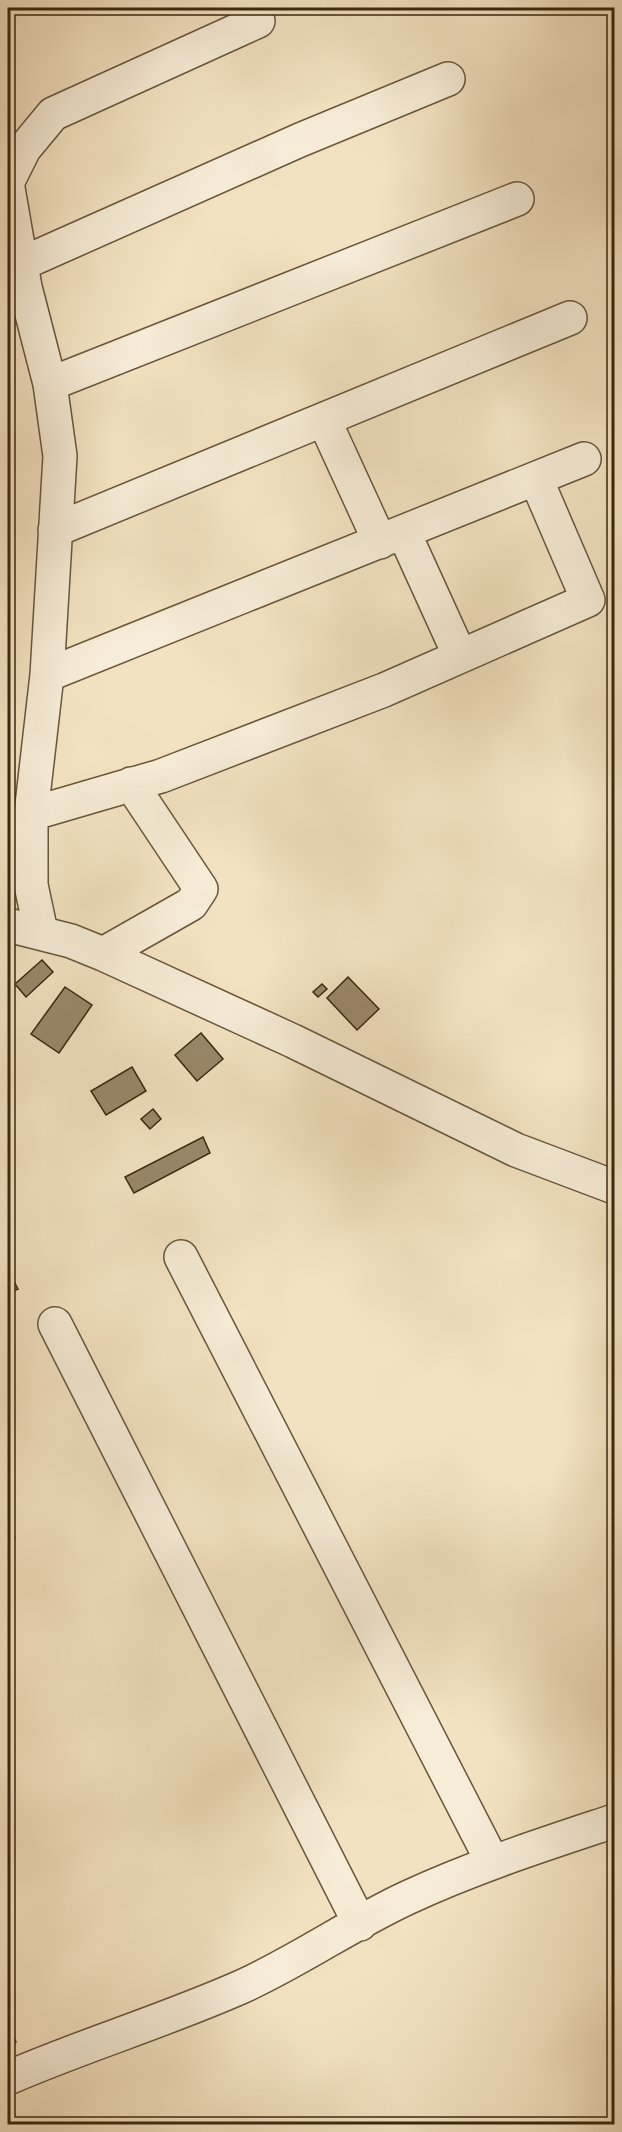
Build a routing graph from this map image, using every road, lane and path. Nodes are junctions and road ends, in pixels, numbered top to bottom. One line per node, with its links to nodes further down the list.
1 (258, 21): 3 (street)
2 (448, 79): 6 (street)
3 (8, 181)
4 (8, 188): 6 (street)
5 (517, 199): 8 (street)
6 (21, 264): 8 (street)
7 (570, 318): 9 (street)
8 (50, 384): 12 (street)
9 (324, 420): 12 (street); 13 (street)
10 (584, 459): 11 (street)
11 (536, 479): 13 (street); 14 (street)
12 (55, 530): 15 (street)
13 (392, 538): 14 (street); 15 (street)
14 (460, 657): 16 (street)
15 (47, 675): 17 (street)
16 (131, 784): 17 (street); 20 (street)
17 (31, 814): 19 (street)
18 (8, 925): 19 (street)
19 (41, 932): 20 (street)
20 (103, 954): 21 (street)
21 (615, 1187)
22 (181, 1257): 25 (street)
23 (55, 1324): 26 (street)
24 (615, 1821): 25 (street)
25 (492, 1861): 26 (street)
26 (360, 1924): 27 (street)
27 (8, 2078)

